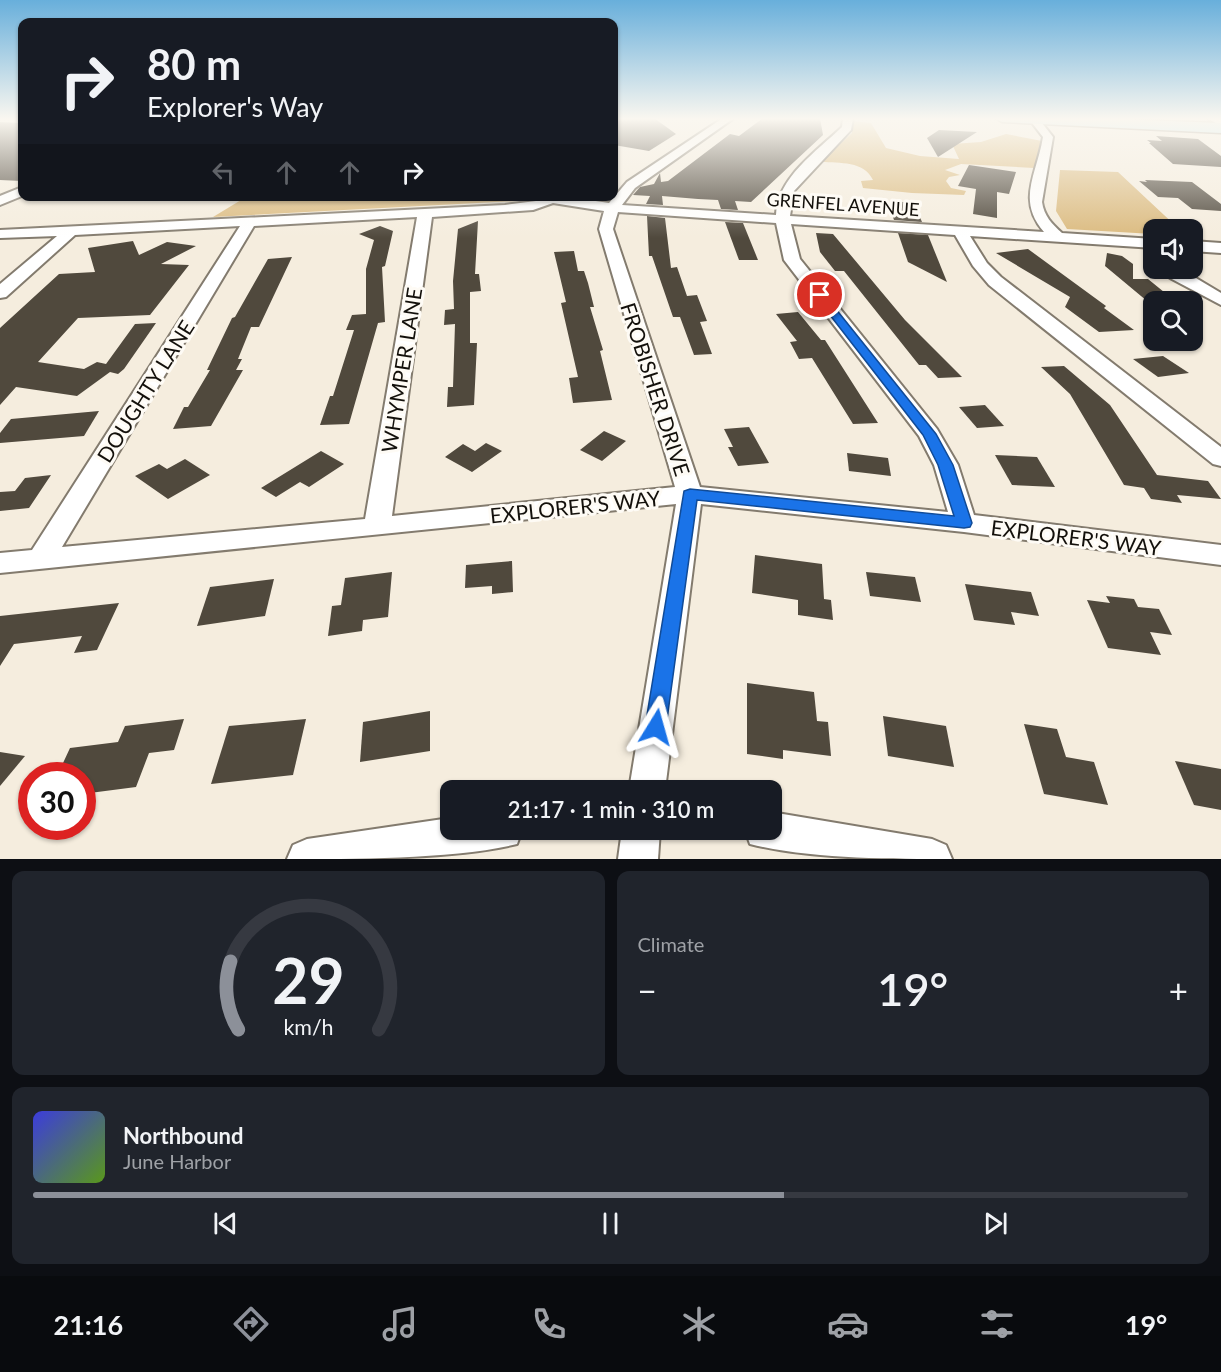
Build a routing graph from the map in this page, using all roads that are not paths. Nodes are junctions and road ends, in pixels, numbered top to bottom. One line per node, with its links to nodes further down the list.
1 (670, 158): 9 (street)
2 (818, 158): 12 (street)
3 (1045, 158): 17 (street)
4 (18, 193): 5 (street)
5 (0, 201)
6 (546, 201): 11 (street)
7 (557, 201): 10 (street, GRENFEL AVENUE)
8 (618, 201): 10 (street)
9 (618, 201)
10 (612, 208): 12 (street, GRENFEL AVENUE); 25 (street, FROBISHER DRIVE)
11 (425, 214): 13 (street); 27 (street, WHYMPER LANE)
12 (783, 220): 15 (street, GRENFEL AVENUE); 26 (street)
13 (245, 222): 14 (street); 29 (street, DOUGHTY LANE)
14 (72, 230): 16 (street); 22 (street)
15 (960, 231): 17 (street, GRENFEL AVENUE); 24 (street)
16 (0, 234)
17 (1058, 238): 18 (street, GRENFEL AVENUE)
18 (1143, 246)
19 (1203, 247): 20 (street)
20 (1221, 248)
21 (1183, 279): 23 (street)
22 (0, 293)
23 (1221, 300)
24 (1221, 459)
25 (690, 494): 26 (street, EXPLORER'S WAY); 27 (street, EXPLORER'S WAY); 31 (street, FROBISHER DRIVE)
26 (964, 523): 28 (street, EXPLORER'S WAY)
27 (377, 527): 29 (street, EXPLORER'S WAY)
28 (1221, 555)
29 (40, 560): 30 (street, EXPLORER'S WAY)
30 (0, 563)
31 (647, 780)
32 (782, 833): 37 (street)
33 (440, 839): 35 (street)
34 (640, 840): 36 (street)
35 (307, 859)
36 (638, 859)
37 (932, 859)

